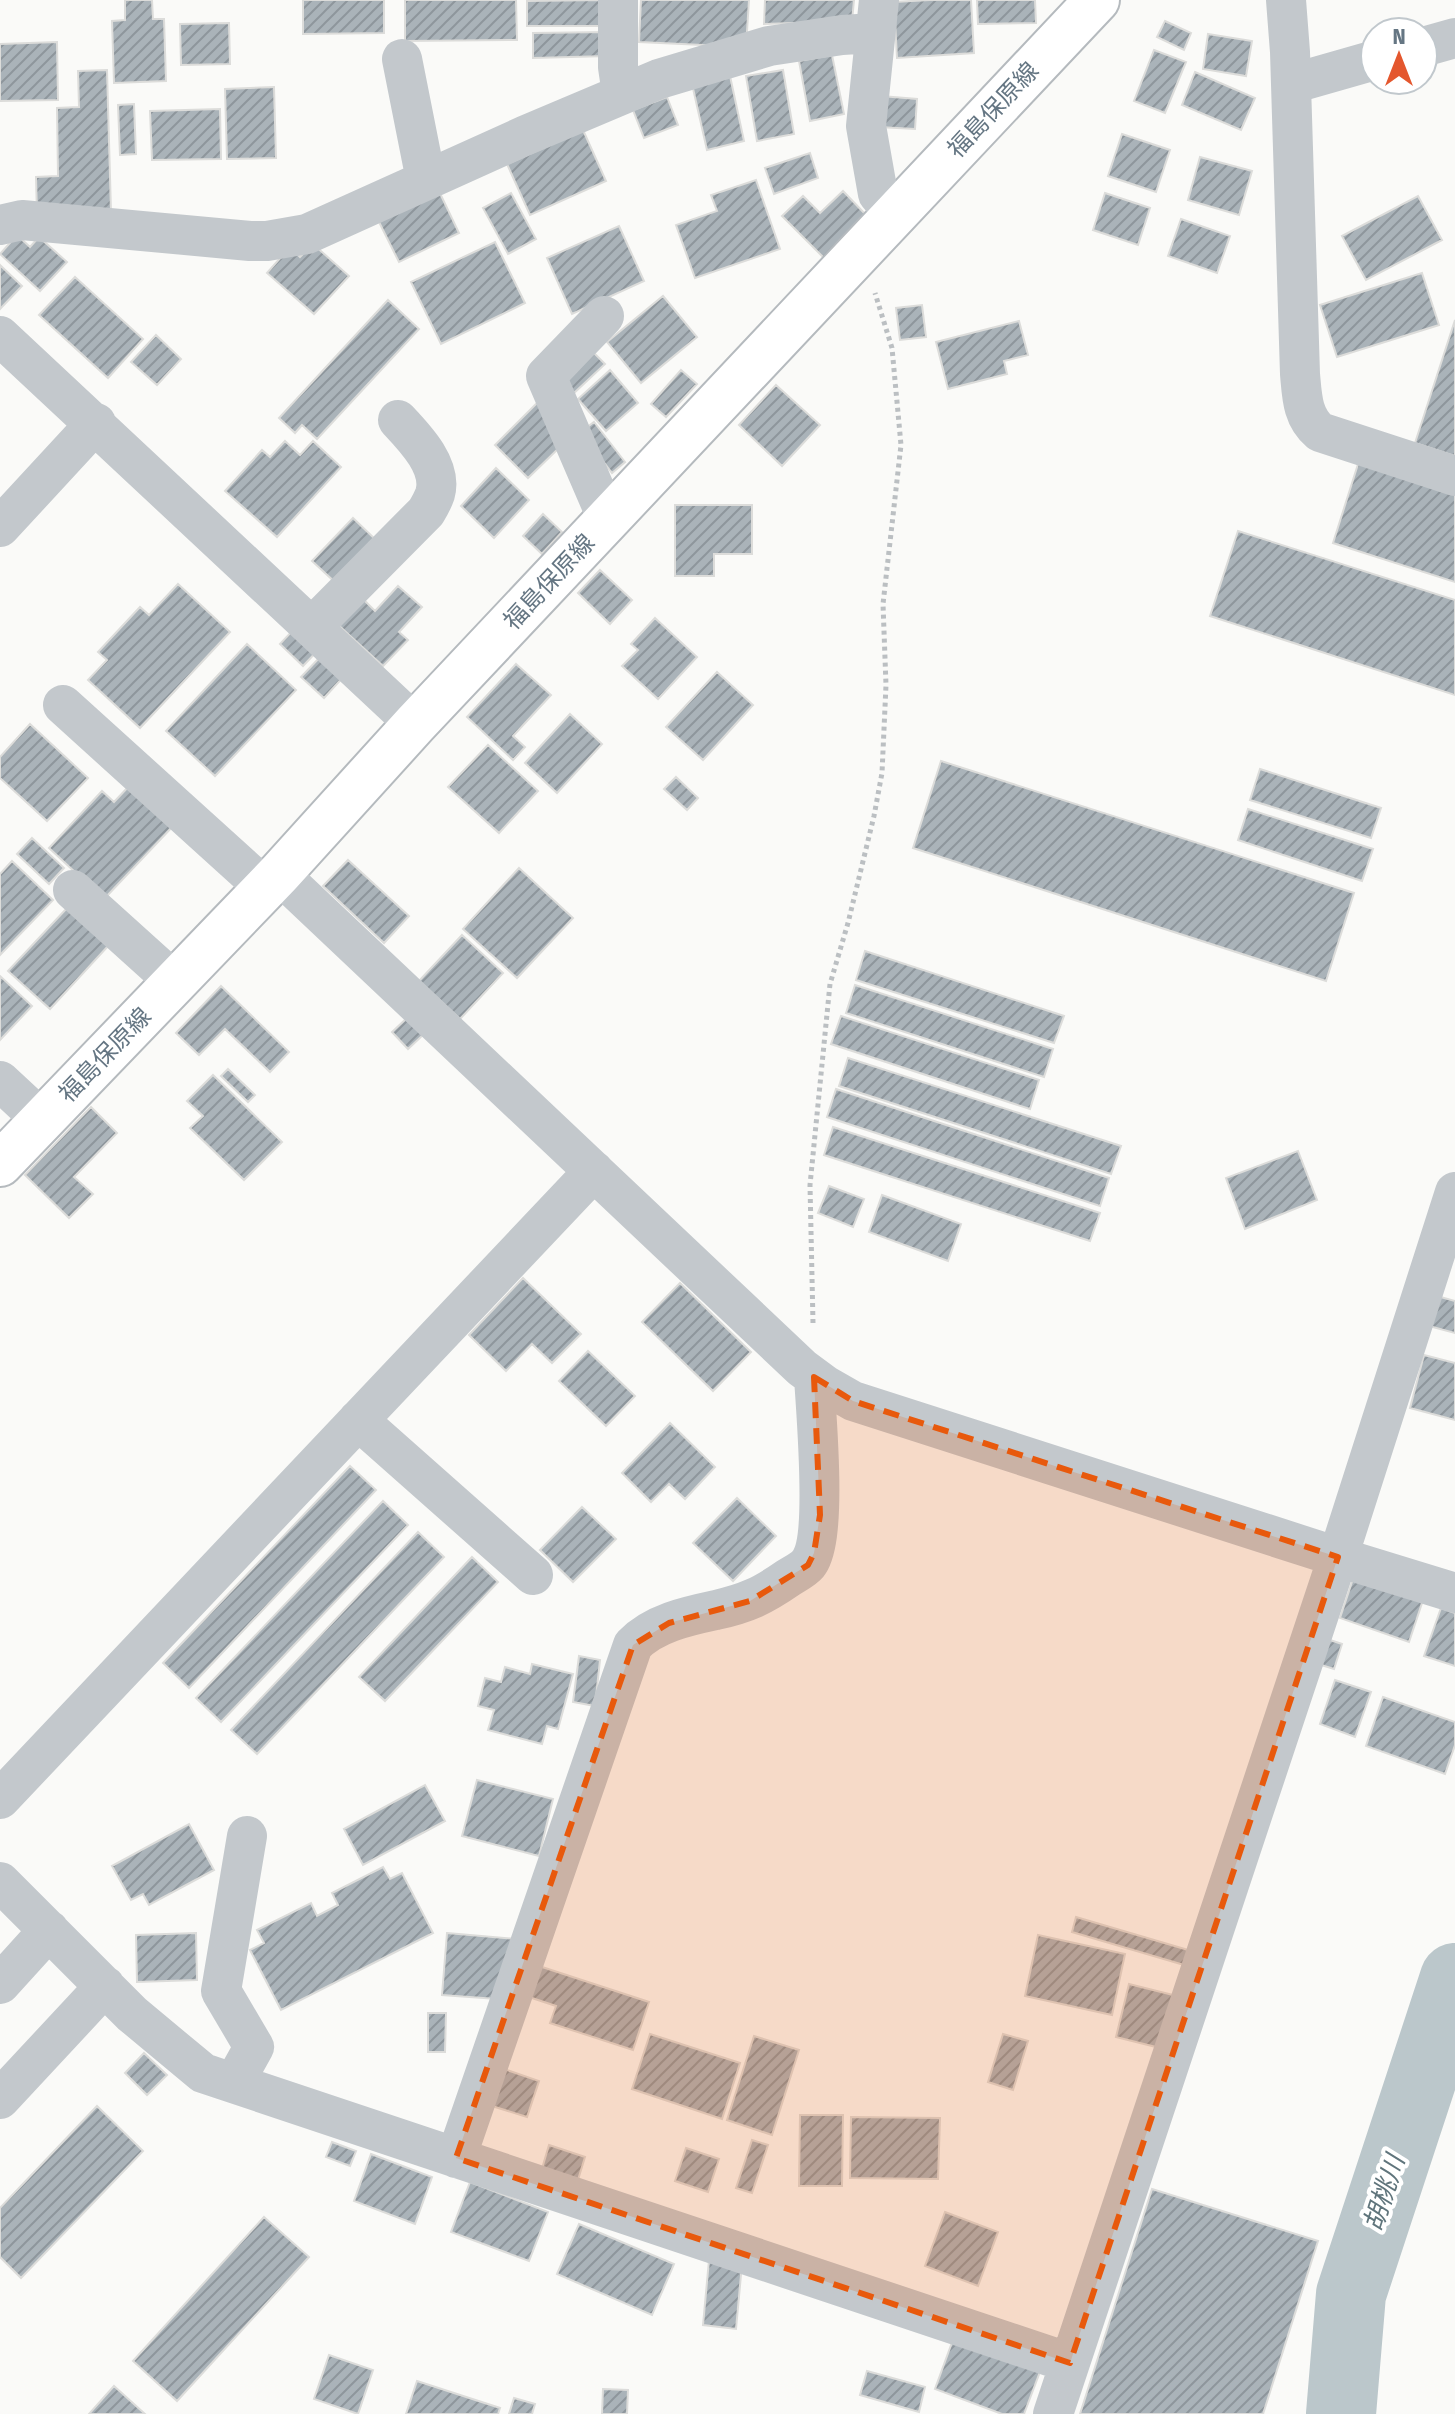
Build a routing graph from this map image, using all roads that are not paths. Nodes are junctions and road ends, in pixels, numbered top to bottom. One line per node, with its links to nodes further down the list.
1 (618, 0): 8 (street)
2 (1097, 0): 10 (main road, 福島保原線)
3 (1286, 0): 7 (street)
4 (876, 16): 8 (street); 10 (street)
5 (402, 59): 9 (street)
6 (1359, 65): 7 (street)
7 (1291, 84): 16 (street)
8 (622, 94): 9 (street)
9 (426, 180): 11 (street)
10 (895, 214): 17 (main road, 福島保原線)
11 (0, 225)
12 (604, 316): 17 (street)
13 (0, 336): 15 (street)
14 (398, 420): 19 (street)
15 (96, 423): 18 (street); 19 (street)
16 (1455, 476)
17 (608, 520): 21 (main road, 福島保原線)
18 (0, 527)
19 (312, 627): 21 (street)
20 (63, 705): 22 (street)
21 (415, 724): 22 (main road, 福島保原線)
22 (272, 881): 24 (main road, 福島保原線); 28 (street)
23 (73, 890): 24 (street)
24 (175, 982): 26 (main road, 福島保原線)
25 (0, 1081): 26 (street)
26 (42, 1120): 27 (main road, 福島保原線)
27 (0, 1164)
28 (594, 1171): 30 (street); 31 (street)
29 (1455, 1192): 32 (street)
30 (814, 1377): 32 (street); 43 (street)
31 (358, 1420): 33 (street); 35 (street)
32 (1338, 1557): 34 (street); 44 (street)
33 (533, 1575)
34 (1455, 1593)
35 (0, 1799)
36 (247, 1836): 41 (street)
37 (0, 1882): 38 (street)
38 (49, 1930): 39 (street); 40 (street)
39 (0, 1984)
40 (105, 1986): 41 (street); 42 (street)
41 (234, 2083): 43 (street)
42 (0, 2099)
43 (456, 2158): 44 (street)
44 (1070, 2363): 45 (street)
45 (1053, 2414)

